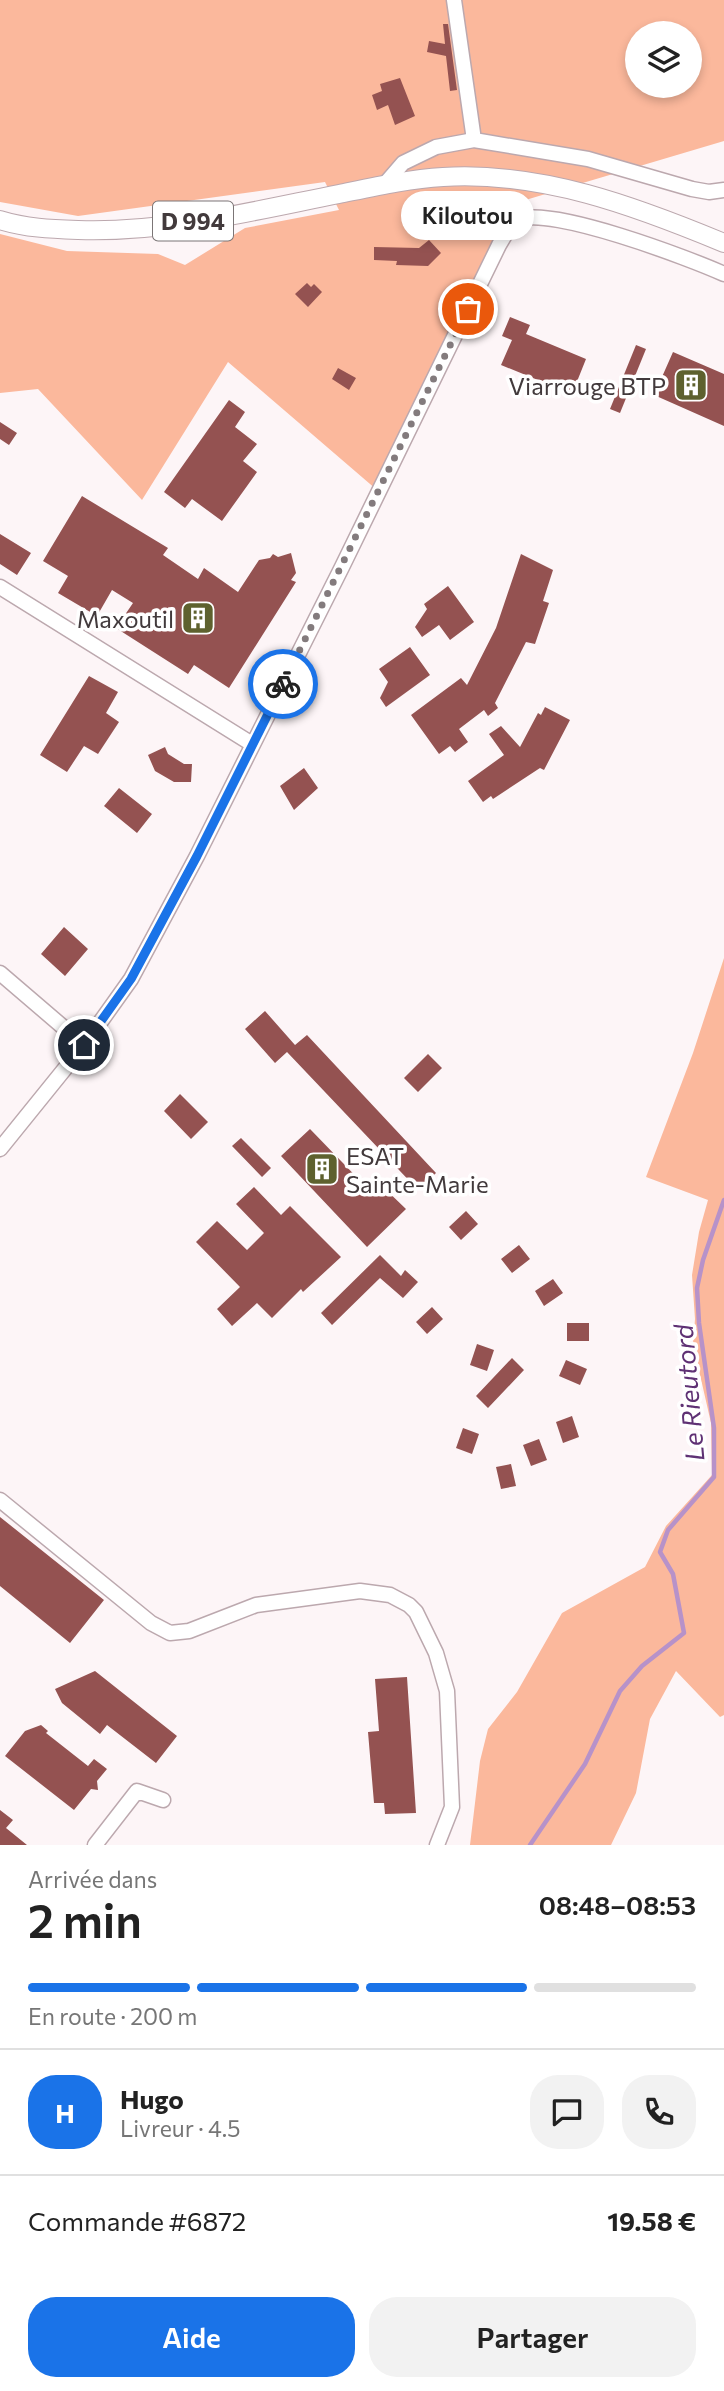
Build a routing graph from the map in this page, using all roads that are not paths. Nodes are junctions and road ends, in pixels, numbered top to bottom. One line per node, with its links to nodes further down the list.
1 (454, 0): 2 (street)
2 (474, 140): 3 (street); 4 (street)
3 (384, 185): 5 (main road, D 994); 6 (main road, D 994)
4 (724, 190)
5 (0, 220)
6 (724, 243)
7 (724, 274): 9 (street)
8 (0, 587): 9 (street)
9 (252, 744): 11 (street)
10 (0, 973): 11 (street)
11 (84, 1045): 12 (street)
12 (0, 1149)
13 (0, 1500): 16 (street)
14 (163, 1800): 15 (street)
15 (95, 1845)
16 (437, 1845)

